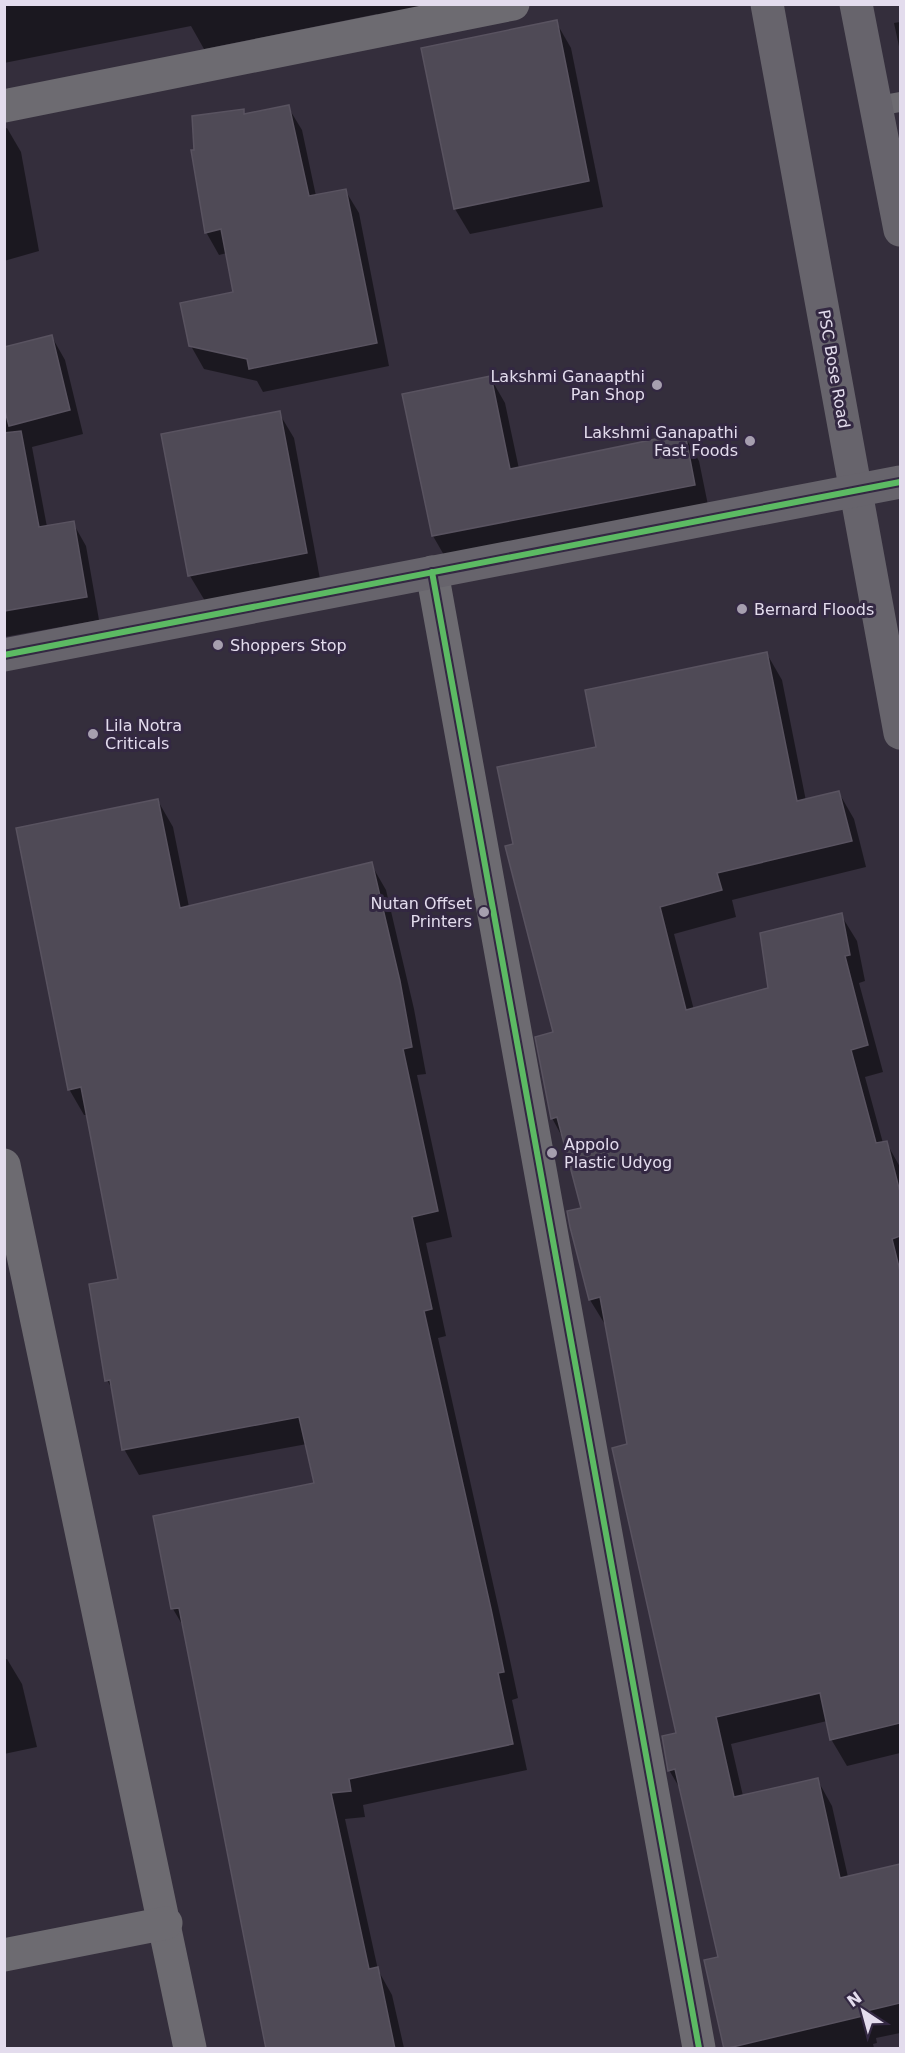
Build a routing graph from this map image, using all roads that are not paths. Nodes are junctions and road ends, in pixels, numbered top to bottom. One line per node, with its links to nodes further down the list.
1 (513, 4): 5 (street)
2 (767, 4): 8 (street, PSC Bose Road)
3 (856, 4): 4 (street)
4 (889, 104): 6 (street)
5 (4, 106)
6 (900, 230)
7 (900, 482): 8 (street)
8 (856, 490): 9 (street); 11 (street, PSC Bose Road)
9 (432, 572): 10 (street); 16 (street)
10 (4, 656)
11 (900, 733)
12 (4, 1165): 13 (street)
13 (166, 1923): 14 (street); 15 (street)
14 (4, 1955)
15 (190, 2049)
16 (699, 2049)

